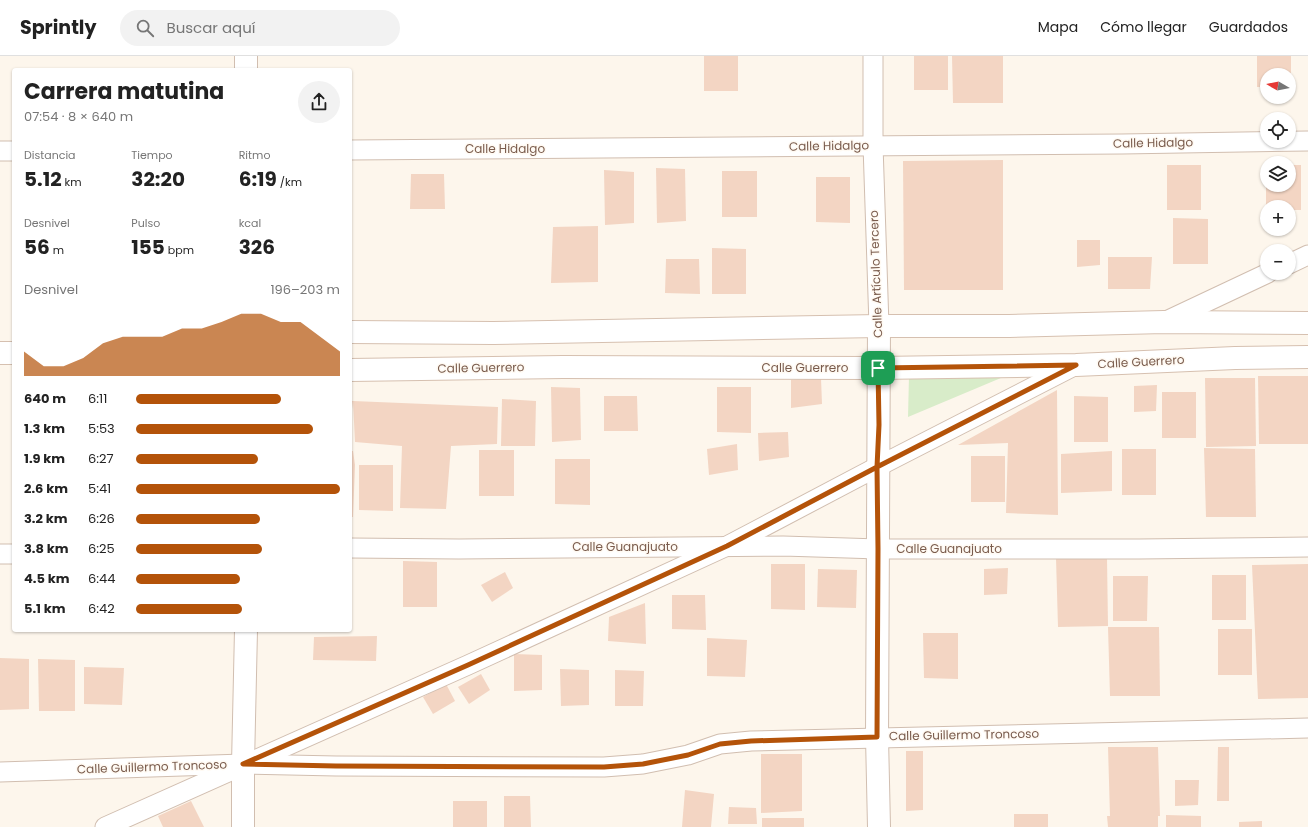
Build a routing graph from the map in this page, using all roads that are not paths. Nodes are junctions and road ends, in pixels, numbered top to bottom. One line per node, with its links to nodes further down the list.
1 (246, 56): 3 (main road)
2 (873, 56): 5 (street, Calle Artículo Tercero)
3 (246, 68)
4 (1308, 141): 5 (street, Calle Hidalgo)
5 (872, 145): 6 (street, Calle Hidalgo); 14 (street, Calle Artículo Tercero)
6 (352, 150)
7 (0, 151): 8 (street)
8 (12, 151)
9 (1308, 255): 10 (street)
10 (1296, 261)
11 (1260, 277): 12 (street)
12 (1164, 322): 13 (main road); 14 (main road)
13 (1308, 323)
14 (879, 326): 15 (main road); 20 (main road, Calle Artículo Tercero)
15 (352, 332)
16 (0, 353): 17 (main road)
17 (12, 353)
18 (1308, 357): 19 (main road, Calle Guerrero)
19 (1076, 365): 20 (main road, Calle Guerrero); 22 (street)
20 (878, 368): 21 (main road, Calle Guerrero); 22 (main road, Calle Artículo Tercero)
21 (352, 370)
22 (877, 467): 23 (street); 26 (main road, Calle Artículo Tercero)
23 (727, 546): 25 (street, Calle Guanajuato); 26 (street, Calle Guanajuato); 32 (street)
24 (1308, 547): 26 (street, Calle Guanajuato)
25 (352, 548)
26 (878, 549): 31 (main road, Calle Artículo Tercero)
27 (0, 554): 28 (street)
28 (12, 554)
29 (246, 632): 32 (main road)
30 (1308, 728): 31 (street, Calle Guillermo Troncoso)
31 (877, 737): 32 (street, Calle Guillermo Troncoso); 36 (main road, Calle Artículo Tercero)
32 (243, 764): 33 (street, Calle Guillermo Troncoso); 34 (street); 35 (main road)
33 (0, 772)
34 (105, 827)
35 (243, 827)
36 (879, 827)

